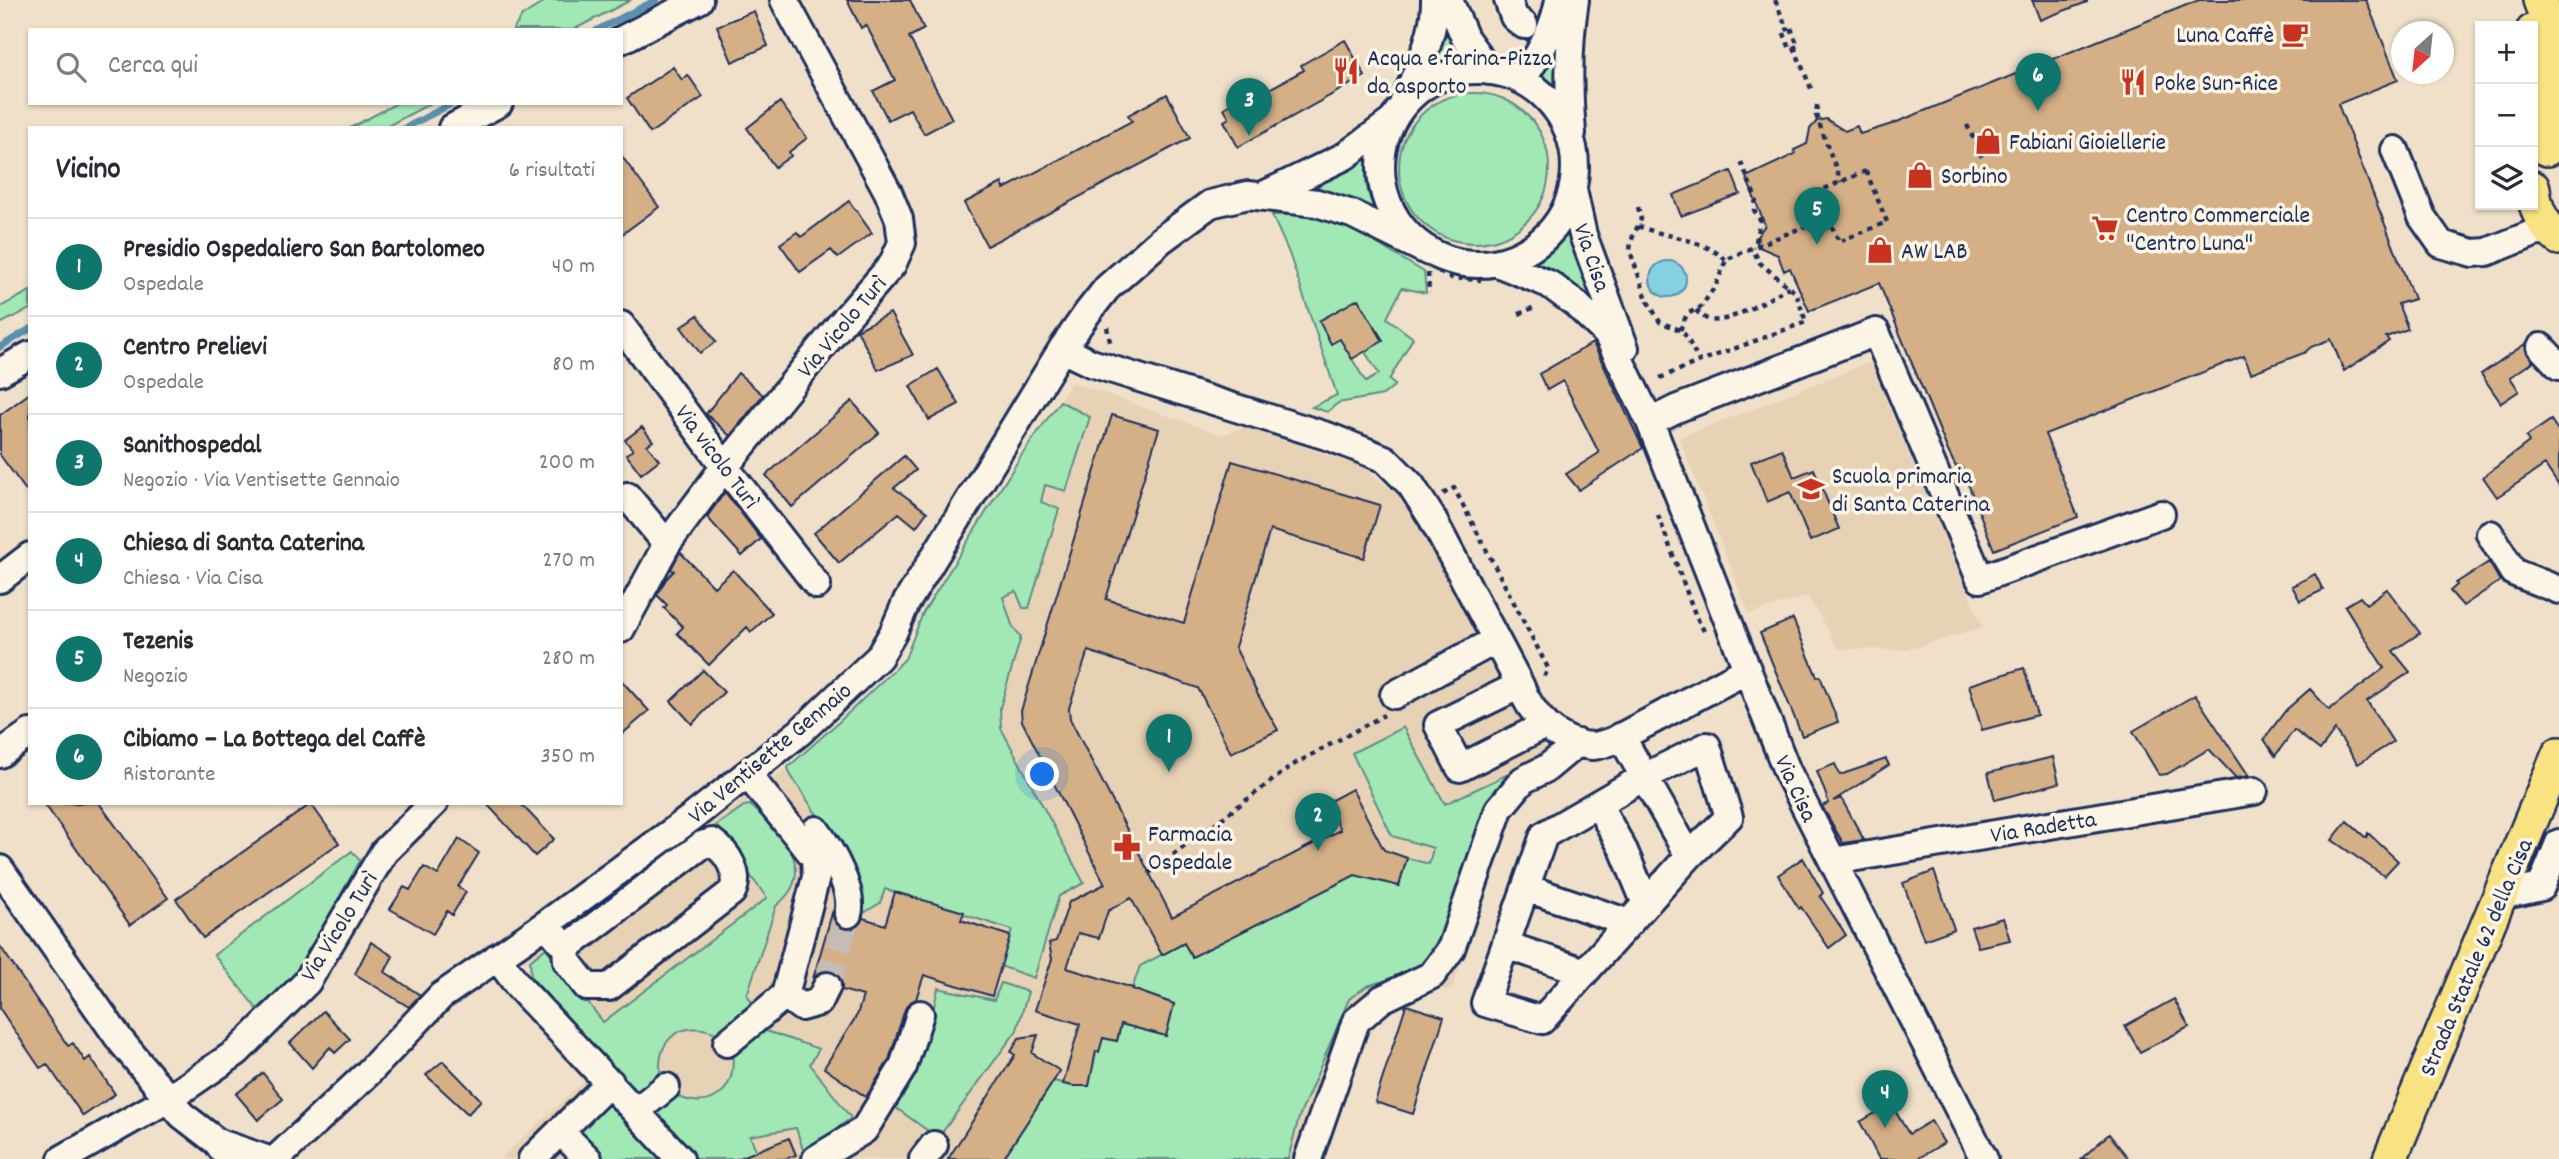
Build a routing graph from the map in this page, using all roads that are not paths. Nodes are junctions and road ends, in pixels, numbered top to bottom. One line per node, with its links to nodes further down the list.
1 (699, 0): 12 (street)
2 (784, 0): 39 (street, Via Vicolo Turì)
3 (1435, 0): 18 (street)
4 (1449, 0): 15 (street)
5 (1508, 0): 11 (street)
6 (1559, 0): 16 (street)
7 (1575, 0): 21 (street)
8 (2526, 0): 10 (main road)
9 (2540, 0): 13 (main road)
10 (2530, 21)
11 (1524, 25)
12 (623, 39)
13 (2559, 52)
14 (2538, 54): 20 (main road)
15 (1489, 71): 16 (street); 18 (street)
16 (1521, 80): 21 (street)
17 (488, 115): 19 (street)
18 (1395, 116): 25 (street, Via Ventisette Gennaio); 30 (street)
19 (458, 126)
20 (2553, 144): 23 (main road)
21 (1573, 145): 24 (street)
22 (2395, 150): 29 (street)
23 (2538, 165)
24 (1573, 190): 31 (street); 38 (street, Via Cisa)
25 (1264, 195): 30 (street, Via Ventisette Gennaio); 34 (street, Via Ventisette Gennaio)
26 (2528, 210): 29 (street)
27 (2538, 210): 28 (main road)
28 (2556, 235): 29 (street)
29 (2502, 245)
30 (1429, 252): 31 (street)
31 (1492, 271): 38 (street, Via Cisa)
32 (623, 328): 39 (street, Via vicolo Turì)
33 (2541, 347): 36 (street)
34 (1062, 349): 49 (street); 59 (street, Via Ventisette Gennaio)
35 (28, 356): 37 (street)
36 (2559, 366)
37 (0, 372)
38 (1646, 413): 41 (street); 50 (street, Via Cisa)
39 (724, 467): 43 (street, Via Vicolo Turì); 46 (street, Via vicolo Turì)
40 (627, 496): 43 (street)
41 (2161, 514)
42 (2490, 534): 47 (street)
43 (667, 544): 48 (street, Via Vicolo Turì)
44 (28, 558): 45 (street)
45 (0, 579)
46 (817, 585)
47 (2559, 590)
48 (623, 625)
49 (1496, 640): 51 (street); 52 (street)
50 (1747, 670): 54 (street); 68 (street, Via Cisa)
51 (1532, 682): 53 (street); 53 (street)
52 (1389, 705)
53 (1545, 725): 56 (street)
54 (1627, 732): 56 (street); 60 (street)
55 (28, 734): 57 (street)
56 (1577, 743): 96 (street)
57 (0, 754)
58 (2559, 754): 71 (main road, Strada Statale 62 della Cisa)
59 (755, 769): 64 (street, Via Ventisette Gennaio); 73 (street); 80 (street)
60 (1651, 773): 62 (street); 67 (street); 67 (street)
61 (2254, 791): 68 (street, Via Radetta)
62 (1598, 804): 70 (street); 72 (street)
63 (432, 805): 85 (street, Via Vicolo Turì)
64 (695, 815): 65 (street); 74 (street, Via Ventisette Gennaio)
65 (712, 842): 76 (street); 76 (street)
66 (2559, 844): 71 (street)
67 (1689, 856): 72 (street)
68 (1833, 861): 97 (street, Via Cisa)
69 (0, 869): 85 (street)
70 (1526, 888): 72 (street); 75 (street)
71 (2500, 896): 98 (main road, Strada Statale 62 della Cisa)
72 (1637, 913): 78 (street)
73 (848, 914)
74 (546, 924): 76 (street); 77 (street, Via Ventisette Gennaio)
75 (1506, 945): 78 (street); 78 (street)
76 (566, 947)
77 (497, 957): 83 (street); 91 (street, Via Ventisette Gennaio)
78 (1586, 971)
79 (827, 986): 80 (street)
80 (785, 995): 82 (street)
81 (920, 1014): 95 (street)
82 (727, 1043)
83 (610, 1082): 86 (street); 87 (street)
84 (666, 1087): 86 (street)
85 (170, 1098): 88 (street); 89 (street, Via Vicolo Turì)
86 (636, 1111): 94 (street)
87 (560, 1131): 92 (street); 93 (street)
88 (223, 1150): 90 (street)
89 (62, 1159)
90 (266, 1159)
91 (276, 1159)
92 (532, 1159)
93 (588, 1159)
94 (680, 1159)
95 (816, 1159)
96 (1308, 1159)
97 (1984, 1159)
98 (2390, 1159)

